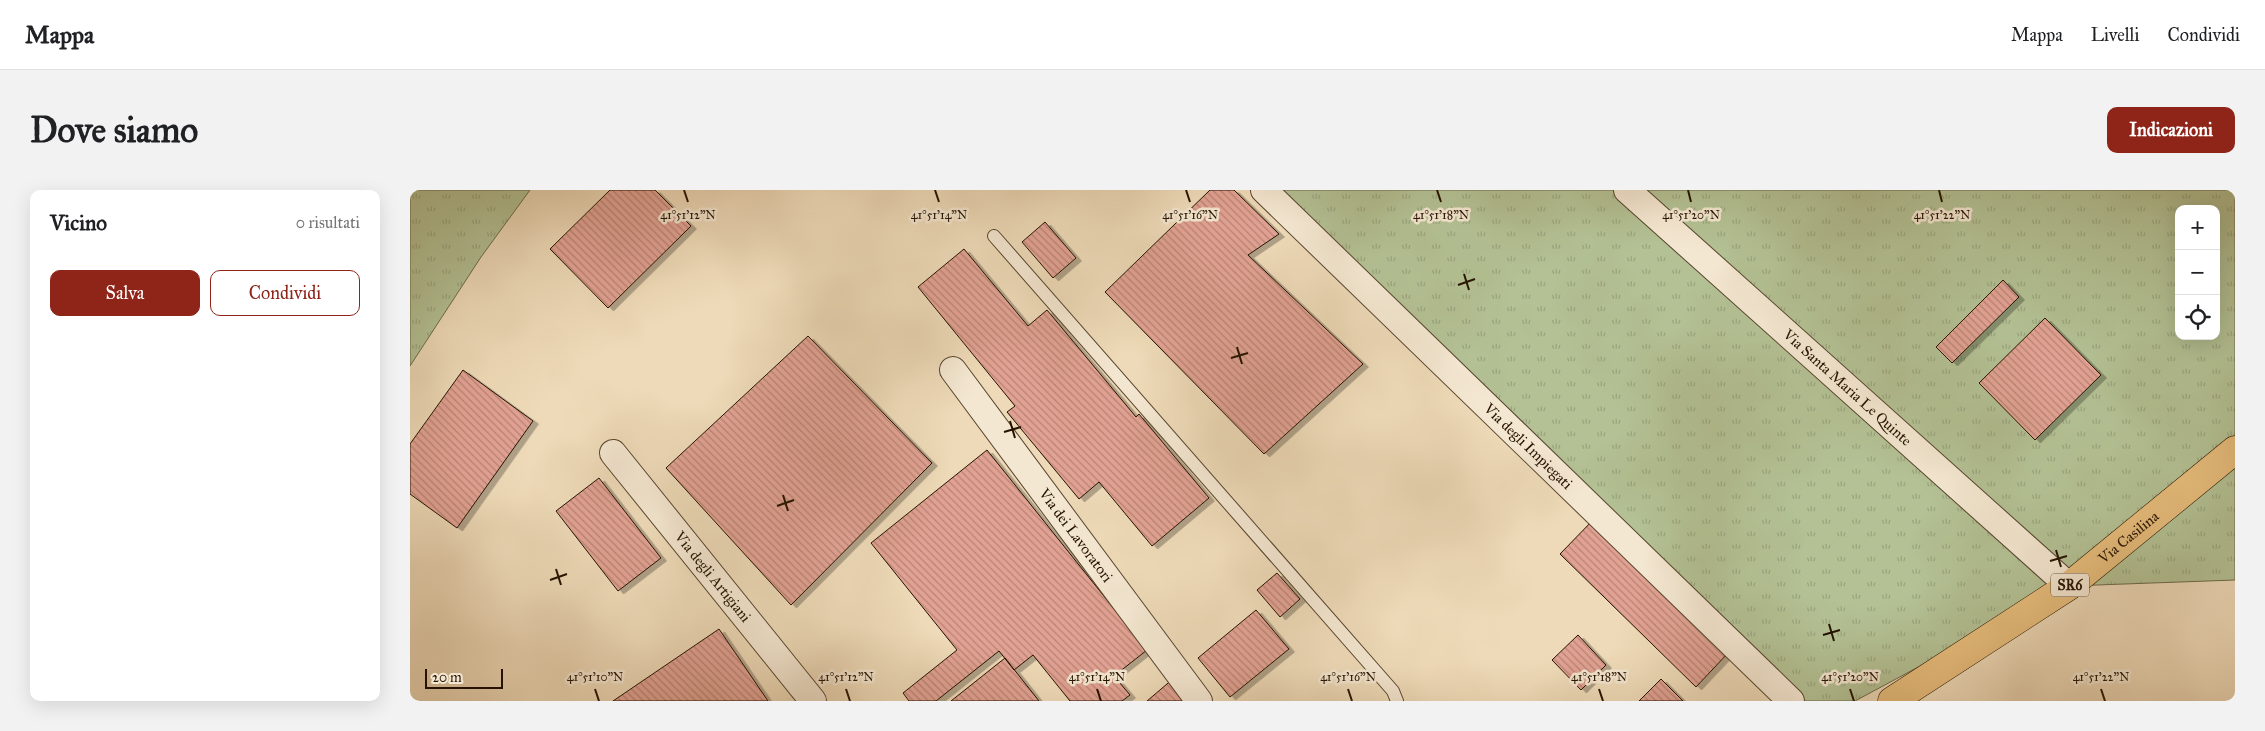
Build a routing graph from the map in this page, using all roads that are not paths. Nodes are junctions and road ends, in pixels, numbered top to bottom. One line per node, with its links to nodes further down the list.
1 (1264, 190): 11 (street, Via degli Impiegati)
2 (1627, 190): 7 (street, Via Santa Maria Le Quinte)
3 (994, 236): 10 (lane)
4 (952, 370): 9 (street, Via dei Lavoratori)
5 (2235, 450): 7 (main road, Via Casilina / SR6)
6 (613, 453): 8 (street, Via degli Artigiani)
7 (2069, 586): 12 (main road, Via Casilina / SR6)
8 (812, 701)
9 (1199, 701)
10 (1398, 701)
11 (1791, 701)
12 (1892, 701)

